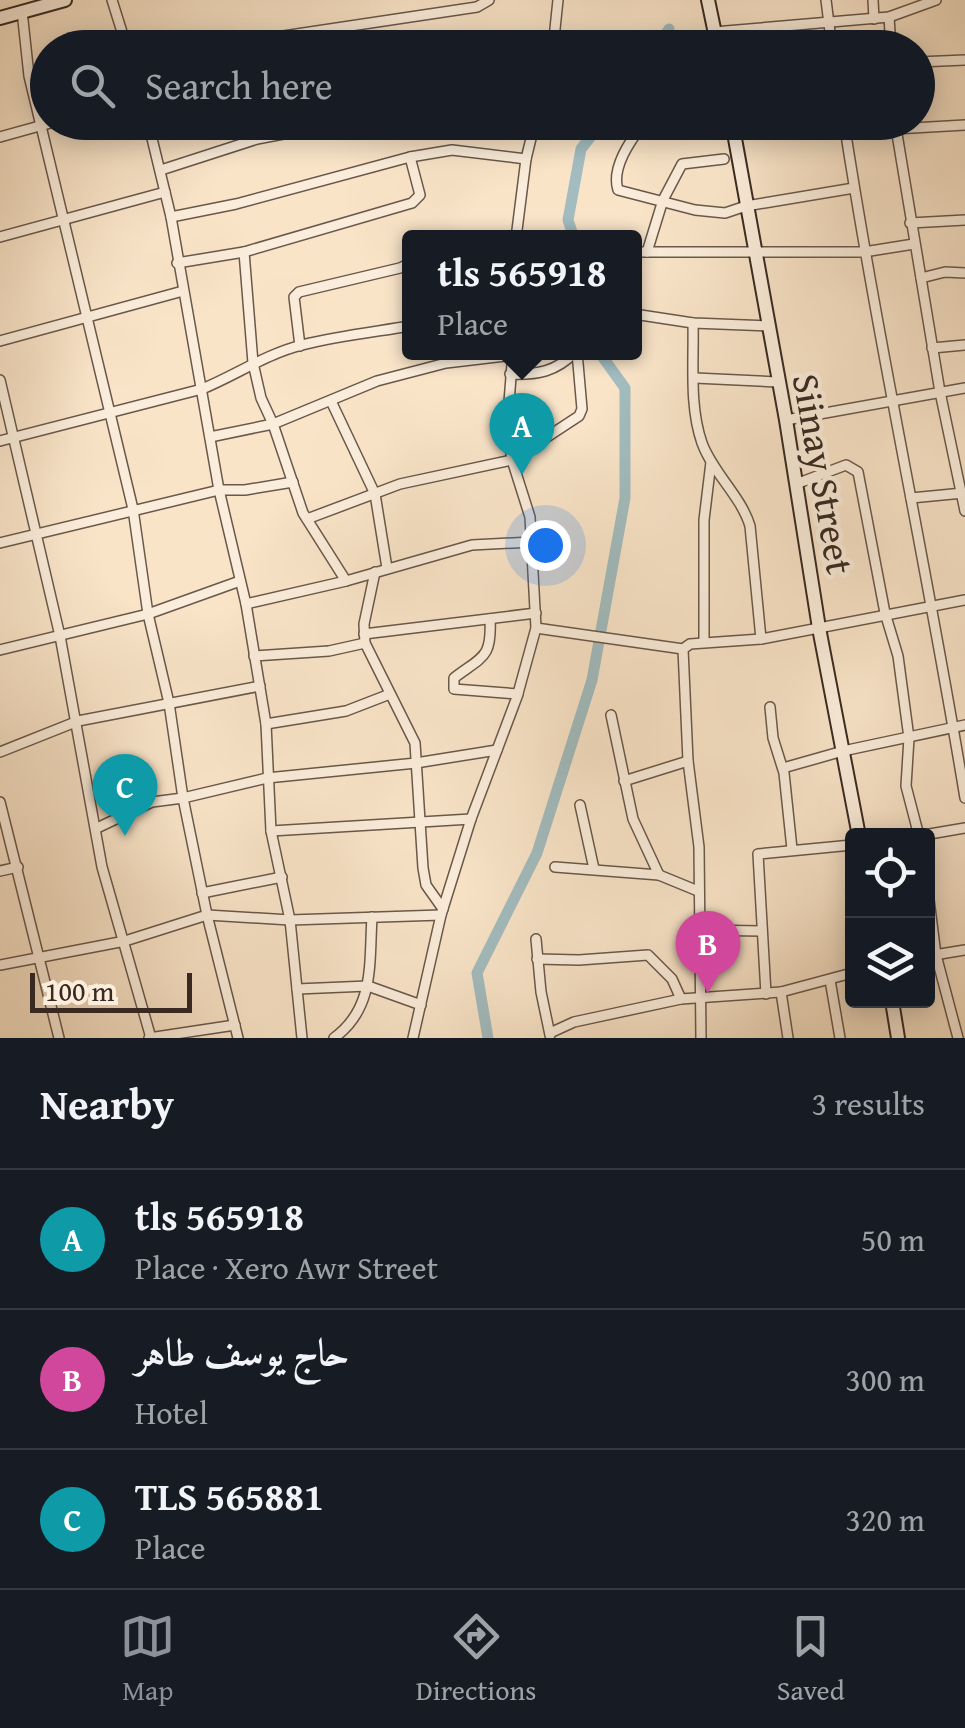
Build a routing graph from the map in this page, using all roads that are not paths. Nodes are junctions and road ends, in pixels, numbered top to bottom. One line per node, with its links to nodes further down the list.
1 (65, 0): 9 (street)
2 (112, 0): 14 (street)
3 (489, 0): 15 (street)
4 (558, 0): 16 (street)
5 (708, 0): 17 (street)
6 (826, 0): 13 (street)
7 (873, 0): 12 (street)
8 (936, 0): 10 (street)
9 (22, 10): 11 (street); 23 (street)
10 (889, 17): 12 (street); 20 (street)
11 (0, 18)
12 (874, 19): 13 (street)
13 (828, 21): 18 (street); 19 (street)
14 (121, 30)
15 (324, 30)
16 (555, 30)
17 (714, 30)
18 (735, 30)
19 (829, 30)
20 (890, 30)
21 (965, 60): 22 (street)
22 (935, 61)
23 (30, 80)
24 (935, 125): 25 (street)
25 (965, 125)
26 (30, 129): 27 (street)
27 (0, 137)
28 (45, 140): 46 (street)
29 (153, 140): 39 (street)
30 (254, 140): 39 (street)
31 (531, 140): 37 (street)
32 (633, 140): 42 (street)
33 (735, 140): 43 (street, Siinay Street)
34 (847, 140): 40 (street)
35 (897, 140): 47 (street)
36 (410, 157): 37 (street); 44 (street); 51 (street)
37 (526, 159): 48 (street)
38 (724, 159): 42 (street)
39 (161, 170): 41 (street)
40 (854, 188): 43 (street); 54 (street)
41 (165, 192): 44 (street); 46 (street)
42 (663, 200): 43 (street); 53 (street)
43 (746, 206): 55 (street, Siinay Street)
44 (171, 217): 56 (street)
45 (965, 220): 47 (street)
46 (64, 222): 49 (street); 62 (street)
47 (910, 223): 50 (street)
48 (517, 230)
49 (0, 237)
50 (914, 244): 54 (street); 59 (street)
51 (244, 252): 56 (street); 74 (street)
52 (642, 252): 53 (street)
53 (647, 252): 55 (street)
54 (864, 252): 55 (street); 83 (street)
55 (754, 253): 64 (street, Siinay Street)
56 (177, 263): 60 (street)
57 (402, 267): 68 (street)
58 (965, 273): 59 (street)
59 (921, 278): 69 (street)
60 (182, 292): 62 (street); 79 (street)
61 (642, 315): 63 (street)
62 (87, 318): 66 (street); 84 (street)
63 (693, 323): 64 (street); 76 (street)
64 (768, 326): 78 (street, Siinay Street)
65 (402, 327): 68 (street)
66 (0, 341)
67 (965, 345): 69 (street)
68 (300, 346): 74 (street)
69 (932, 348): 81 (street)
70 (476, 360): 82 (street)
71 (512, 360): 75 (street)
72 (567, 360): 75 (street)
73 (577, 360): 91 (street)
74 (253, 363): 79 (street); 86 (street)
75 (510, 374): 91 (street)
76 (695, 378): 78 (street); 90 (street)
77 (0, 380): 87 (street)
78 (777, 382): 85 (street, Siinay Street)
79 (202, 388): 84 (street); 88 (street)
80 (965, 388): 81 (street)
81 (940, 392): 83 (street); 92 (street)
82 (331, 401): 86 (street); 97 (street)
83 (891, 401): 85 (street); 98 (street)
84 (109, 414): 87 (street); 99 (street)
85 (786, 420): 94 (street, Siinay Street)
86 (273, 424): 88 (street); 93 (street)
87 (14, 437): 89 (street); 102 (street)
88 (210, 437): 95 (street)
89 (0, 441)
90 (712, 459): 120 (street); 121 (street)
91 (512, 460): 97 (street); 103 (street)
92 (962, 478): 96 (street)
93 (293, 482): 95 (street); 101 (street)
94 (796, 484): 112 (street); 117 (street, Siinay Street)
95 (219, 490): 99 (street); 107 (street)
96 (963, 493): 98 (street); 100 (street)
97 (375, 494): 101 (street); 105 (street)
98 (911, 498): 111 (street)
99 (134, 509): 102 (street); 113 (street)
100 (965, 511)
101 (307, 519): 108 (street)
102 (35, 534): 104 (street); 118 (street)
103 (532, 542): 105 (street); 114 (street)
104 (0, 543)
105 (387, 568): 106 (street)
106 (375, 572): 108 (street); 119 (street)
107 (240, 581): 110 (street); 113 (street)
108 (346, 581): 110 (street)
109 (965, 600): 111 (street)
110 (246, 604): 124 (street)
111 (933, 606): 112 (street); 134 (street)
112 (885, 613): 117 (street); 135 (street)
113 (148, 614): 118 (street); 128 (street)
114 (536, 614): 115 (street); 116 (street)
115 (490, 619): 119 (street); 127 (street)
116 (536, 628): 122 (street); 127 (street)
117 (819, 628): 120 (street); 137 (street, Siinay Street)
118 (60, 636): 123 (street); 131 (street)
119 (365, 639): 124 (street); 126 (street)
120 (761, 639): 121 (street)
121 (704, 642): 122 (street)
122 (683, 648): 139 (street)
123 (0, 650)
124 (254, 656): 125 (street)
125 (260, 686): 128 (street); 132 (street)
126 (390, 694): 132 (street); 140 (street)
127 (518, 694): 136 (street)
128 (169, 703): 131 (street); 144 (street)
129 (770, 707): 141 (street)
130 (611, 714): 143 (street)
131 (78, 721): 138 (street); 150 (street)
132 (266, 724): 142 (street)
133 (965, 724): 134 (street)
134 (953, 727): 135 (street); 145 (street)
135 (908, 738): 137 (street); 152 (street)
136 (497, 750): 140 (street); 148 (street)
137 (843, 751): 141 (street); 151 (street, Siinay Street)
138 (0, 752)
139 (688, 761): 143 (street); 164 (street)
140 (416, 762): 142 (street); 149 (street)
141 (783, 768): 157 (street)
142 (267, 778): 144 (street); 154 (street)
143 (624, 780): 162 (street)
144 (183, 798): 150 (street); 165 (street)
145 (965, 798)
146 (0, 802): 158 (street)
147 (580, 805): 160 (street)
148 (471, 819): 149 (street); 166 (street)
149 (420, 821): 154 (street); 166 (street)
150 (97, 828): 173 (street)
151 (857, 828)
152 (917, 828)
153 (965, 828): 155 (street)
154 (271, 831): 163 (street)
155 (935, 833)
156 (845, 845): 157 (street)
157 (792, 849): 171 (street)
158 (18, 867): 161 (street); 176 (street)
159 (554, 867): 160 (street)
160 (594, 869): 162 (street)
161 (0, 871)
162 (659, 875): 164 (street)
163 (282, 877): 165 (street); 169 (street)
164 (698, 891): 170 (street)
165 (202, 892): 167 (street)
166 (442, 912): 168 (street); 188 (street)
167 (207, 915): 169 (street); 173 (street); 190 (street)
168 (372, 917): 169 (street); 182 (street)
169 (290, 920): 183 (street)
170 (700, 930): 171 (street); 186 (street)
171 (761, 931): 185 (street)
172 (536, 939): 177 (street)
173 (125, 940): 176 (street); 193 (street)
174 (965, 950): 175 (street)
175 (935, 955)
176 (38, 958): 178 (street); 192 (street)
177 (537, 959): 187 (street); 191 (street)
178 (0, 965)
179 (935, 965): 202 (street)
180 (845, 975): 181 (street)
181 (830, 980): 184 (street); 200 (street)
182 (368, 986): 183 (street); 188 (street); 196 (street)
183 (297, 989): 195 (street)
184 (781, 992): 185 (street); 199 (street)
185 (766, 994): 186 (street)
186 (698, 998): 187 (street); 198 (street)
187 (682, 999): 191 (street)
188 (421, 1005): 197 (street)
189 (893, 1008): 201 (street)
190 (235, 1025): 193 (street); 194 (street)
191 (550, 1035)
192 (59, 1038)
193 (150, 1038)
194 (238, 1038)
195 (302, 1038)
196 (334, 1038)
197 (412, 1038)
198 (701, 1038)
199 (788, 1038)
200 (840, 1038)
201 (898, 1038)
202 (958, 1038)

